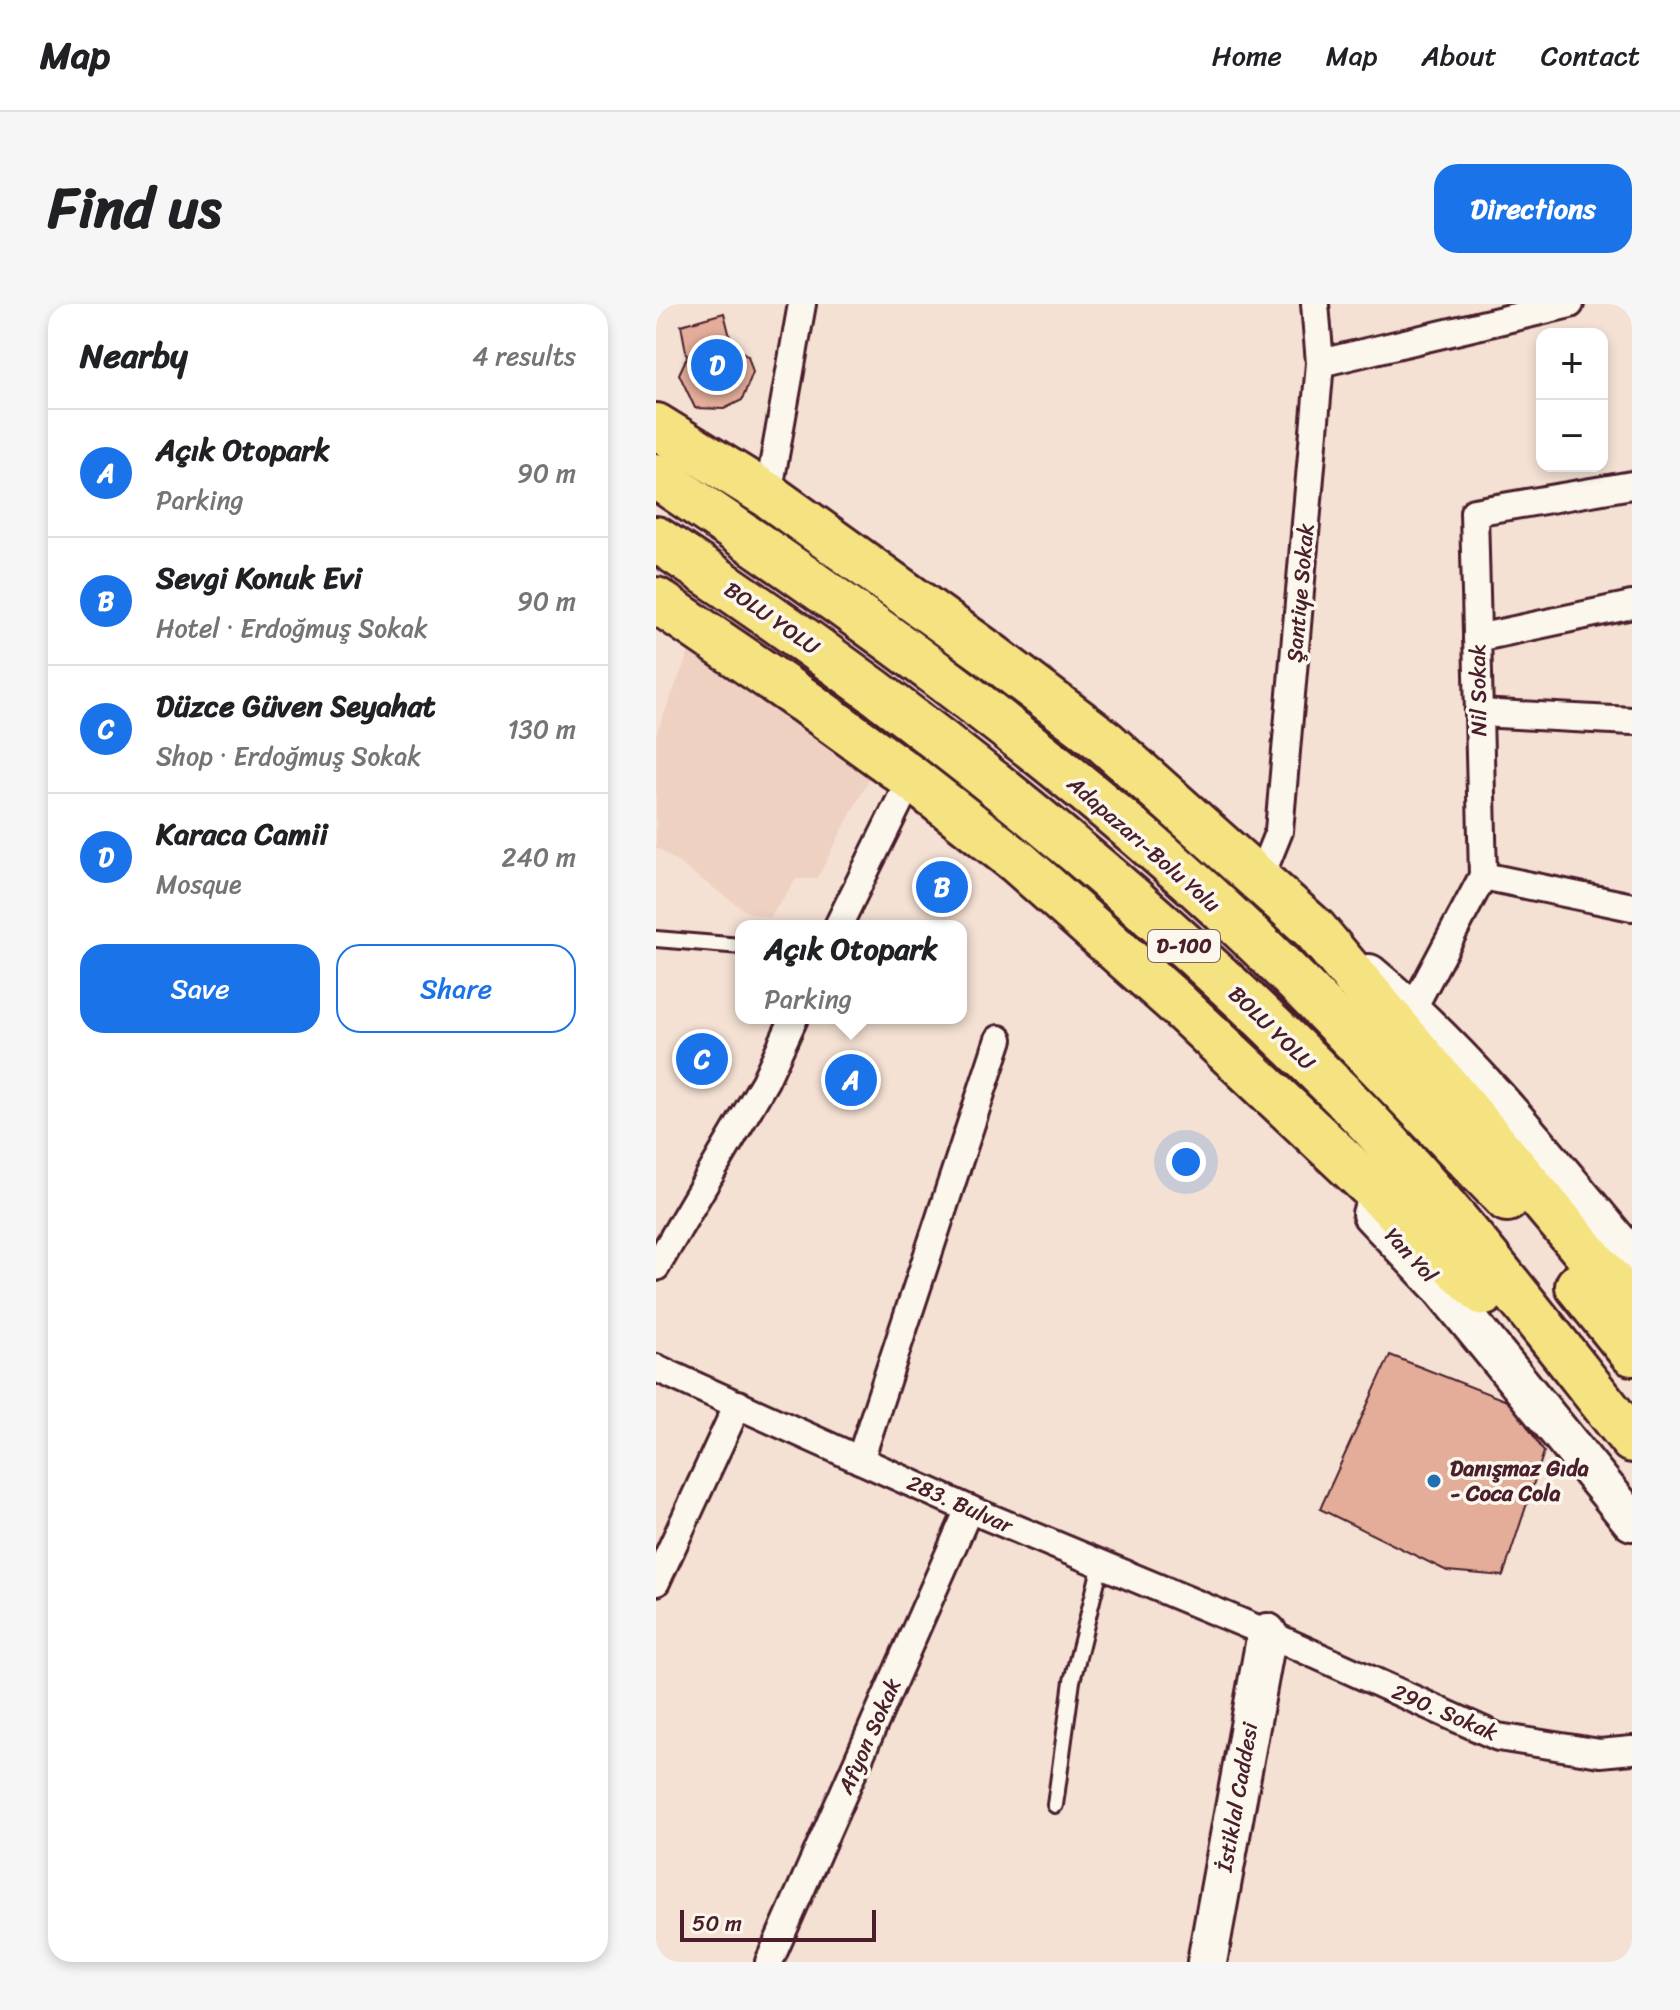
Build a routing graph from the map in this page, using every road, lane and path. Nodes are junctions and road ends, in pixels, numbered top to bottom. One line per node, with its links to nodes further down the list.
1 (802, 304): 8 (street)
2 (1315, 304): 4 (street, Şantiye Sokak)
3 (1570, 304): 4 (street)
4 (1320, 363): 17 (street, Şantiye Sokak)
5 (656, 426): 8 (highway)
6 (656, 476): 30 (highway, Adapazarı-Bolu Yolu / D-100)
7 (1632, 485): 12 (street, Nil Sokak)
8 (768, 495): 17 (highway)
9 (656, 539): 33 (highway, BOLU YOLU / D-100)
10 (656, 600): 15 (highway)
11 (1632, 605): 12 (street)
12 (1477, 638): 13 (street, Nil Sokak)
13 (1479, 713): 14 (street); 16 (street, Nil Sokak)
14 (1632, 721)
15 (911, 778): 19 (street); 23 (highway)
16 (1483, 876): 18 (street); 24 (street, Nil Sokak)
17 (1260, 878): 20 (highway)
18 (1632, 907)
19 (841, 920)
20 (1315, 930): 24 (street); 29 (highway)
21 (656, 939): 22 (lane)
22 (735, 946)
23 (1174, 1001): 33 (highway); 36 (street, Yan Yol)
24 (1412, 1010): 28 (street)
25 (791, 1024): 27 (street)
26 (999, 1039): 34 (street)
27 (658, 1257)
28 (1632, 1259)
29 (1632, 1307)
30 (1632, 1353)
31 (656, 1368): 32 (street, 283. Bulvar)
32 (738, 1404): 34 (street, 283. Bulvar); 38 (street)
33 (1632, 1442)
34 (860, 1460): 35 (street, 283. Bulvar)
35 (969, 1509): 37 (street, 283. Bulvar); 42 (street, Afyon Sokak)
36 (1632, 1521)
37 (1101, 1564): 39 (street, 283. Bulvar); 41 (lane)
38 (656, 1582)
39 (1267, 1633): 40 (street, 290. Sokak); 43 (street, İstiklal Caddesi)
40 (1632, 1750)
41 (1055, 1805)
42 (769, 1962)
43 (1207, 1962)

